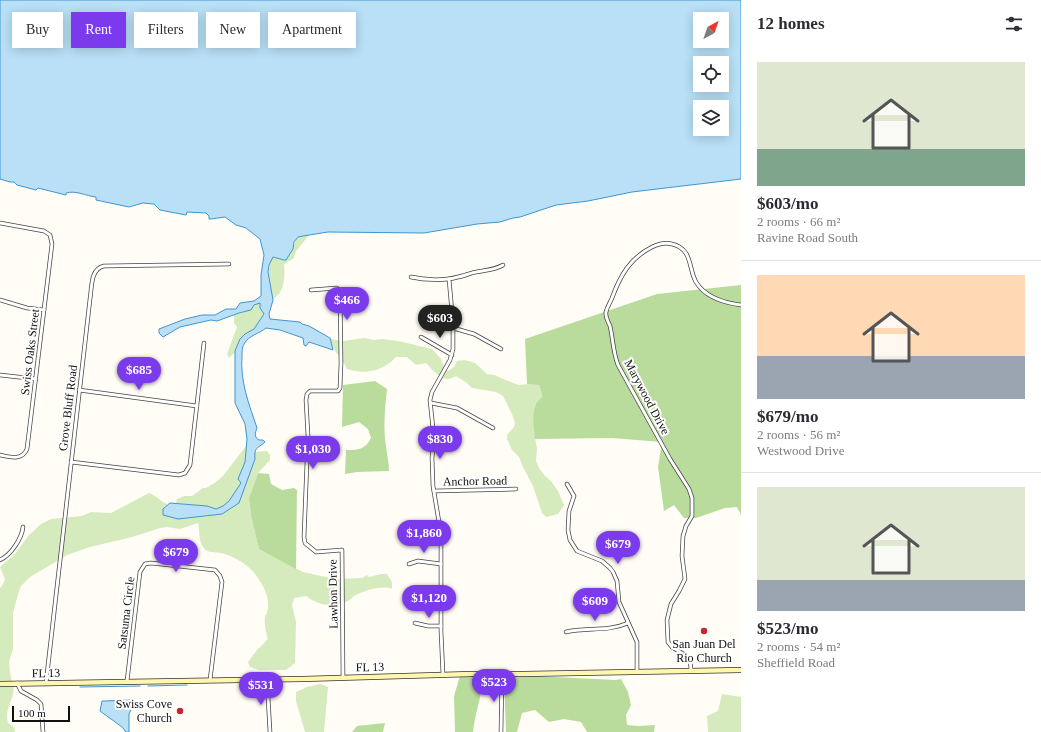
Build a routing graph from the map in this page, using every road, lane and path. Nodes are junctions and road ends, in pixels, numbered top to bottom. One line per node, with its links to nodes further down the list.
1 (0, 223): 9 (street, Swiss Oaks Street)
2 (229, 264): 17 (street, Grove Bluff Road)
3 (503, 265): 5 (street)
4 (411, 277): 5 (street)
5 (449, 279): 10 (street)
6 (311, 290): 39 (street, Lawhon Drive)
7 (0, 300): 9 (street)
8 (741, 305): 34 (street, Marywood Drive)
9 (44, 310): 16 (street, Swiss Oaks Street)
10 (452, 328): 13 (street); 14 (street)
11 (421, 337): 14 (street)
12 (204, 343): 19 (street)
13 (501, 349)
14 (452, 354): 18 (street)
15 (0, 375): 16 (street)
16 (36, 379): 21 (street, Swiss Oaks Street)
17 (79, 390): 19 (street); 22 (street, Grove Bluff Road)
18 (431, 403): 20 (street); 25 (street)
19 (197, 406): 22 (street)
20 (492, 428)
21 (0, 455)
22 (71, 462): 44 (street, Grove Bluff Road)
23 (567, 484): 31 (street)
24 (516, 489): 25 (street, Anchor Road)
25 (434, 491): 29 (street)
26 (23, 526): 27 (street)
27 (0, 560)
28 (409, 564): 29 (street)
29 (441, 564): 32 (street)
30 (415, 623): 32 (street)
31 (628, 623): 33 (street); 36 (street)
32 (441, 626): 38 (street)
33 (566, 632)
34 (691, 670): 35 (main road, FL 13); 36 (main road, FL 13)
35 (741, 670)
36 (637, 671): 37 (main road, FL 13)
37 (502, 673): 38 (main road, FL 13); 48 (street)
38 (443, 674): 39 (main road, FL 13)
39 (343, 677): 40 (main road, FL 13)
40 (267, 679): 41 (main road, FL 13); 47 (street)
41 (210, 680): 42 (main road, FL 13); 42 (street, Satsuma Circle)
42 (128, 681): 44 (main road, FL 13)
43 (17, 683): 44 (main road, FL 13); 45 (main road, FL 13); 46 (street)
44 (46, 683)
45 (0, 684)
46 (43, 732)
47 (270, 732)
48 (501, 732)

